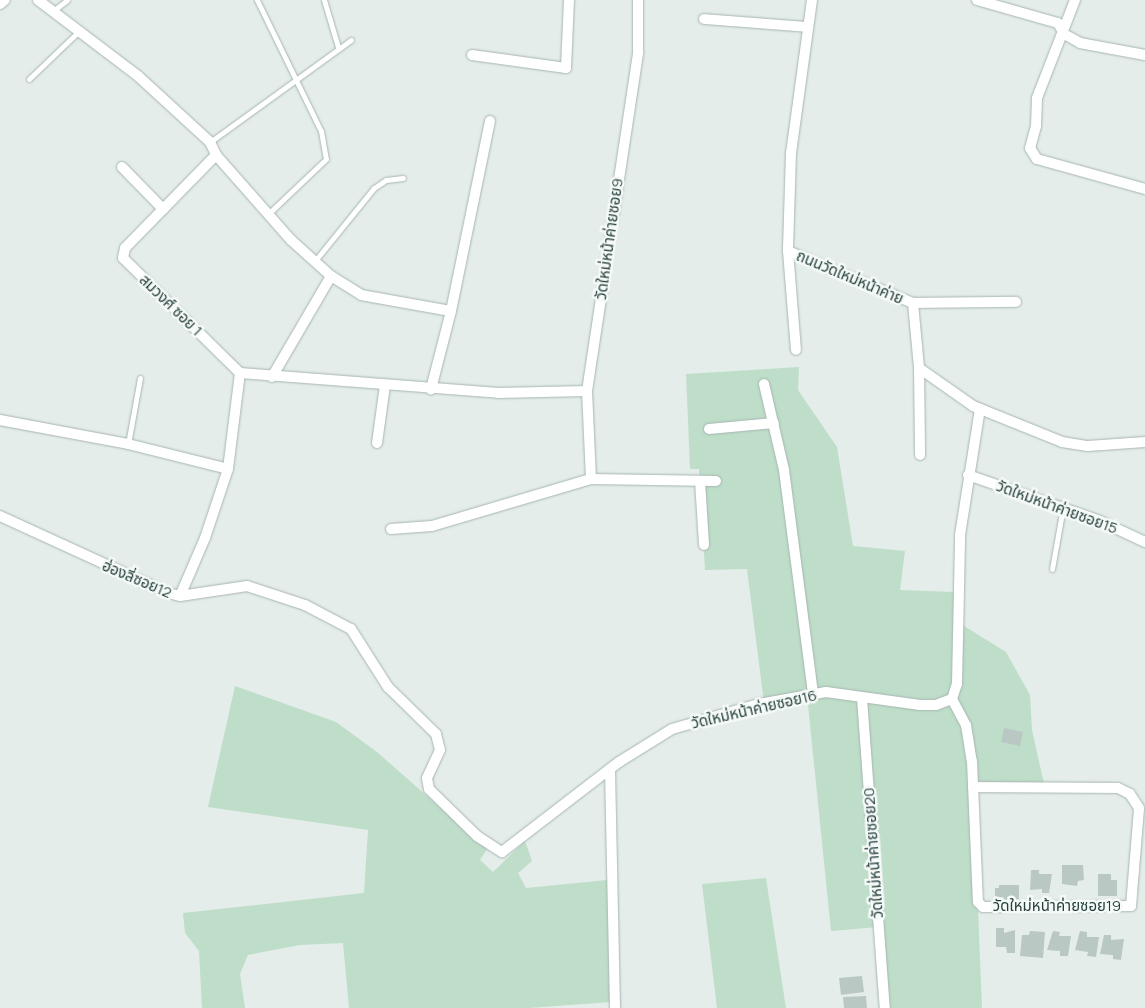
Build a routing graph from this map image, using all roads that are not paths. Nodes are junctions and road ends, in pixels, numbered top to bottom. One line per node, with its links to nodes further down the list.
1 (5, 0): 11 (street)
2 (38, 0): 12 (street)
3 (67, 0): 12 (lane)
4 (258, 0): 22 (lane)
5 (324, 0): 18 (lane)
6 (569, 0): 19 (street)
7 (638, 0): 45 (street, วัดใหม่หน้าค่ายซอย9)
8 (812, 0): 14 (street, ถนนวัดใหม่หน้าค่าย)
9 (977, 0): 16 (street)
10 (1075, 0): 16 (street)
11 (0, 4)
12 (53, 11): 15 (street)
13 (704, 19): 14 (street)
14 (808, 28): 31 (street, ถนนวัดใหม่หน้าค่าย)
15 (79, 31): 21 (lane); 24 (street)
16 (1064, 34): 20 (street); 28 (street)
17 (351, 40): 18 (lane)
18 (338, 47): 22 (lane)
19 (472, 55)
20 (1145, 55)
21 (29, 79)
22 (294, 80): 24 (lane); 30 (lane)
23 (490, 121): 36 (street)
24 (210, 142): 25 (street)
25 (216, 155): 29 (street, สมวงศ์ ซอย 1); 30 (street)
26 (122, 168): 29 (street)
27 (403, 178): 32 (lane)
28 (1145, 189)
29 (163, 209): 39 (street, สมวงศ์ ซอย 1)
30 (268, 214): 32 (street)
31 (788, 251): 35 (street, ถนนวัดใหม่หน้าค่าย); 37 (street)
32 (314, 263): 33 (street)
33 (331, 276): 36 (street); 40 (street)
34 (1016, 302): 35 (street)
35 (913, 303): 38 (street, ถนนวัดใหม่หน้าค่าย)
36 (451, 311): 44 (street)
37 (796, 350)
38 (919, 368): 46 (street); 53 (street, ถนนวัดใหม่หน้าค่าย)
39 (240, 372): 40 (street); 54 (street)
40 (272, 377): 43 (street)
41 (140, 378): 52 (lane)
42 (764, 384): 48 (street)
43 (385, 385): 44 (street); 51 (street)
44 (431, 389): 45 (street)
45 (587, 391): 56 (street, วัดใหม่หน้าค่ายซอย9)
46 (980, 409): 50 (street); 55 (street)
47 (0, 420): 52 (street)
48 (774, 422): 49 (street); 66 (street)
49 (708, 429)
50 (1145, 442)
51 (376, 443)
52 (128, 444): 54 (street)
53 (920, 455)
54 (228, 469): 65 (street)
55 (968, 475): 59 (street, วัดใหม่หน้าค่ายซอย15); 68 (street)
56 (591, 479): 57 (street); 61 (street)
57 (700, 481): 58 (street); 63 (street)
58 (716, 481)
59 (1063, 507): 62 (street, วัดใหม่หน้าค่ายซอย15); 64 (lane)
60 (0, 516): 65 (street, ฮ่องลี่ซอย12)
61 (391, 529)
62 (1145, 542)
63 (704, 545)
64 (1052, 569)
65 (180, 596): 69 (street, ฮ่องลี่ซอย12)
66 (813, 694): 67 (street, วัดใหม่หน้าค่ายซอย16); 70 (street, วัดใหม่หน้าค่ายซอย16)
67 (862, 698): 68 (street, วัดใหม่หน้าค่ายซอย16); 73 (street, วัดใหม่หน้าค่ายซอย20)
68 (952, 699): 71 (street, วัดใหม่หน้าค่ายซอย19)
69 (440, 750): 70 (street, วัดใหม่หน้าค่ายซอย16)
70 (610, 770): 72 (street)
71 (973, 787): 71 (street, วัดใหม่หน้าค่ายซอย19)
72 (615, 1008)
73 (885, 1008)

